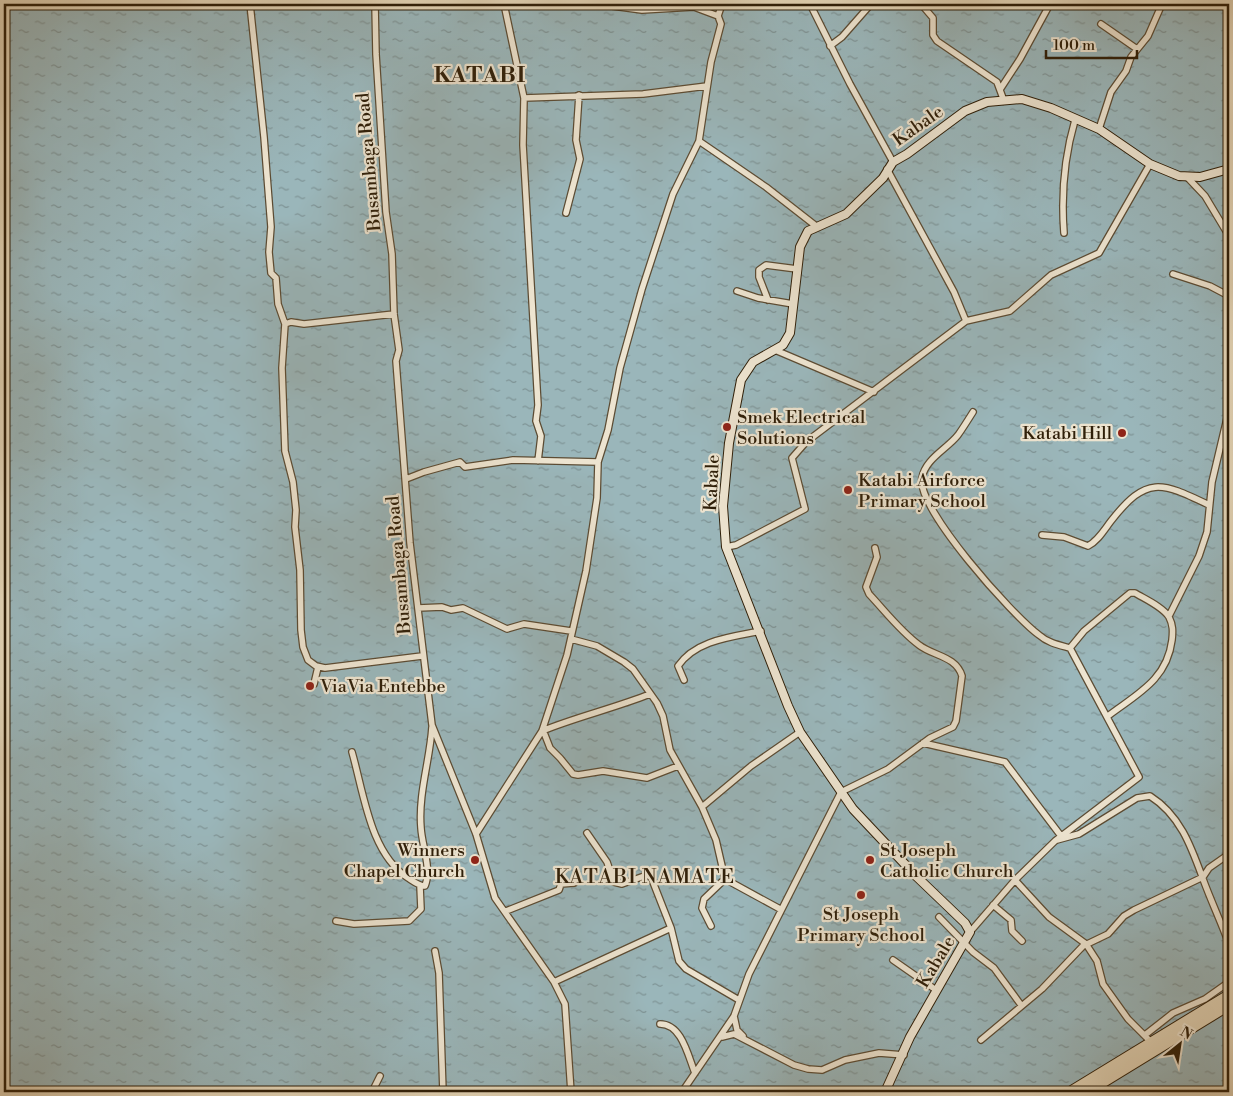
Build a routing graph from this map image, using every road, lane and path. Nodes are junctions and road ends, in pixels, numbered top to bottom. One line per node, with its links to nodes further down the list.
1 (250, 4): 40 (street)
2 (375, 4): 38 (street, Busambaga Road)
3 (504, 4): 18 (street)
4 (722, 4): 11 (street)
5 (810, 4): 13 (street)
6 (871, 4): 13 (street)
7 (922, 4): 16 (street)
8 (1050, 4): 16 (street)
9 (1162, 4): 14 (street)
10 (612, 6): 11 (street)
11 (718, 16): 15 (street)
12 (1102, 24): 14 (street)
13 (830, 46): 23 (street)
14 (1137, 48): 21 (street)
15 (708, 86): 17 (street); 22 (street)
16 (1001, 88): 19 (street)
17 (579, 95): 18 (street); 28 (street)
18 (524, 98): 45 (street)
19 (1004, 101): 20 (street, Kabale); 23 (street, Kabale)
20 (1075, 120): 21 (street, Kabale); 30 (street)
21 (1099, 129): 24 (street, Kabale)
22 (698, 141): 29 (street); 46 (street)
23 (893, 162): 25 (street, Kabale)
24 (1150, 164): 27 (street, Kabale); 39 (street)
25 (887, 169): 29 (street, Kabale); 39 (street)
26 (1229, 169): 27 (street)
27 (1188, 178): 31 (street)
28 (566, 213)
29 (816, 226): 32 (street, Kabale)
30 (1064, 233)
31 (1229, 236)
32 (796, 269): 36 (street); 37 (street, Kabale)
33 (1173, 274): 35 (street)
34 (737, 291): 36 (street)
35 (1229, 296)
36 (768, 300): 37 (street)
37 (793, 304): 41 (street, Kabale)
38 (394, 314): 40 (street); 47 (street, Busambaga Road)
39 (966, 321): 42 (street)
40 (285, 324): 59 (street)
41 (775, 350): 42 (street); 50 (street, Kabale)
42 (874, 392): 50 (street)
43 (1229, 410): 48 (street)
44 (972, 412): 57 (street)
45 (538, 460): 46 (street); 47 (street)
46 (598, 462): 54 (street)
47 (406, 480): 52 (street, Busambaga Road)
48 (1209, 505): 49 (street); 53 (street)
49 (1042, 535)
50 (726, 547): 55 (street, Kabale)
51 (875, 548): 67 (street)
52 (418, 608): 54 (street); 58 (street, Busambaga Road)
53 (1169, 616): 57 (street); 63 (street)
54 (571, 631): 56 (street)
55 (760, 631): 60 (street); 66 (street, Kabale)
56 (572, 640): 62 (street); 65 (street)
57 (1070, 648): 63 (street)
58 (422, 656): 59 (street); 64 (street, Busambaga Road)
59 (318, 667): 61 (street)
60 (684, 680)
61 (314, 684)
62 (650, 694): 65 (street); 69 (street)
63 (1108, 716): 74 (street)
64 (432, 725): 73 (street, Busambaga Road); 81 (street)
65 (542, 730): 69 (street); 73 (street)
66 (800, 732): 70 (street, Kabale); 71 (street)
67 (924, 743): 70 (street); 74 (street)
68 (352, 752): 81 (street)
69 (678, 766): 71 (street)
70 (841, 792): 83 (street); 89 (street, Kabale)
71 (702, 807): 78 (street)
72 (587, 833): 88 (street)
73 (476, 834): 84 (street, Busambaga Road)
74 (1060, 836): 75 (street)
75 (1054, 841): 77 (street); 79 (street)
76 (1229, 854): 77 (street)
77 (1203, 877): 92 (street); 93 (street)
78 (725, 880): 83 (street); 87 (street)
79 (1015, 880): 82 (street); 92 (street)
80 (574, 883): 84 (street)
81 (420, 886): 86 (street)
82 (993, 905): 89 (street); 90 (street)
83 (780, 909): 100 (street)
84 (506, 911): 96 (street, Busambaga Road)
85 (939, 918): 91 (street)
86 (336, 921)
87 (711, 926)
88 (670, 928): 96 (street); 100 (street)
89 (970, 932): 91 (street, Kabale)
90 (1022, 941)
91 (966, 942): 98 (street, Kabale); 101 (street)
92 (1086, 944): 101 (street); 106 (street)
93 (1229, 944)
94 (435, 951): 114 (street)
95 (893, 960): 98 (street)
96 (554, 982): 115 (street, Busambaga Road)
97 (1229, 982): 106 (street)
98 (936, 990): 109 (street, Kabale)
99 (1229, 995): 106 (highway)
100 (739, 1000): 103 (street)
101 (1021, 1005): 108 (street)
102 (1229, 1005): 119 (highway)
103 (734, 1016): 105 (street); 107 (street)
104 (660, 1024): 110 (street)
105 (722, 1037): 107 (street); 110 (street)
106 (1148, 1039): 118 (highway)
107 (748, 1040): 109 (street)
108 (982, 1040)
109 (904, 1055): 117 (street, Kabale)
110 (695, 1073): 112 (street)
111 (380, 1076): 113 (street)
112 (682, 1091): 116 (street)
113 (372, 1092)
114 (443, 1092)
115 (571, 1092)
116 (674, 1092)
117 (885, 1092)
118 (1070, 1092)
119 (1087, 1092)

